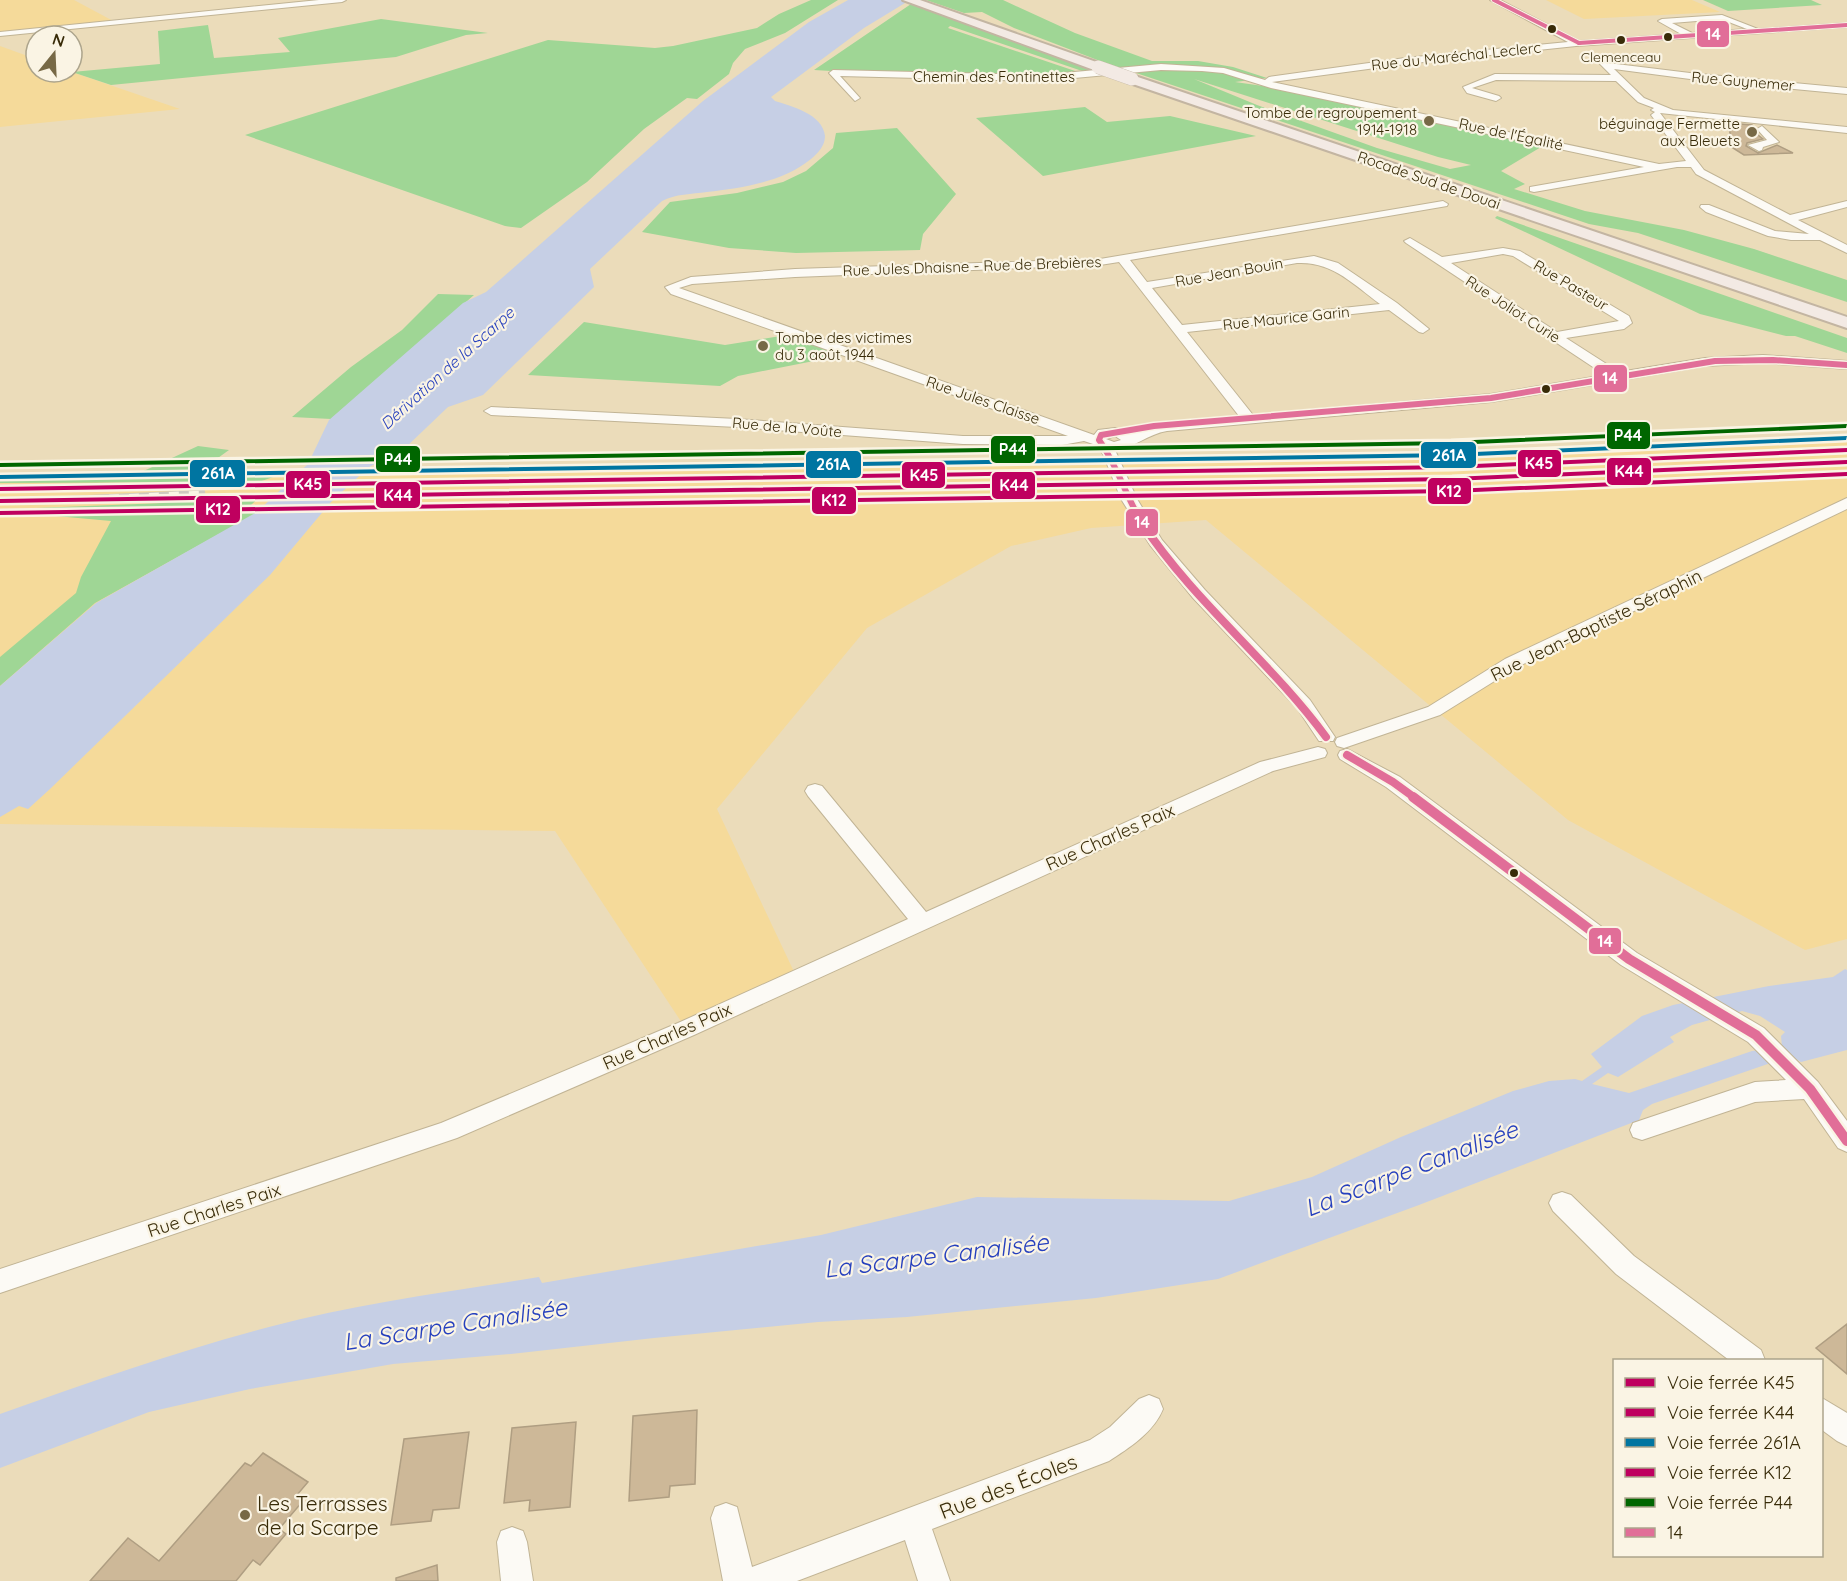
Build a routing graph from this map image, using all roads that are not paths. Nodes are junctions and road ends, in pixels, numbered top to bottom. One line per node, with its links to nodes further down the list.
1 (342, 0): 7 (street)
2 (1494, 0): 9 (street)
3 (916, 1): 11 (highway, Rocade Sud de Douai); 13 (highway, Rocade Sud de Douai)
4 (966, 7): 11 (highway)
5 (1847, 25): 6 (street, Rue du Maréchal Leclerc)
6 (1759, 31): 8 (street, Rue du Maréchal Leclerc); 8 (street, Rue du Maréchal Leclerc)
7 (0, 34)
8 (1691, 35): 9 (street, Rue du Maréchal Leclerc)
9 (1579, 43): 10 (street); 12 (street, Rue du Maréchal Leclerc)
10 (1594, 54): 14 (street); 14 (street, Rue Guynemer)
11 (1077, 57): 13 (highway, Rocade Sud de Douai)
12 (1446, 57): 16 (street); 18 (street, Rue du Maréchal Leclerc)
13 (1101, 66): 43 (highway, Rocade Sud de Douai, bridge)
14 (1610, 66): 15 (street, Rue Guynemer); 15 (street, Rue Guynemer); 17 (street)
15 (1639, 69): 19 (street, Rue Guynemer)
16 (1495, 77): 17 (street); 21 (street)
17 (1619, 78): 22 (street)
18 (1257, 81): 20 (street, Chemin des Fontinettes); 29 (street, Rue de l'Égalité)
19 (1847, 91)
20 (855, 98)
21 (1496, 98)
22 (1652, 110): 23 (street); 23 (street); 25 (street)
23 (1674, 114): 24 (street); 25 (street)
24 (1760, 126): 26 (street); 27 (street)
25 (1666, 128): 28 (street)
26 (1847, 130)
27 (1759, 148)
28 (1693, 164): 29 (street); 34 (street)
29 (1659, 167): 30 (street)
30 (1534, 189)
31 (1443, 204): 38 (street, Rue Jules Dhaisne - Rue de Brebières)
32 (1847, 204): 34 (street)
33 (1705, 207): 35 (street)
34 (1788, 219): 35 (street)
35 (1821, 237): 37 (street)
36 (1410, 241): 39 (street, Rue Joliot Curie)
37 (1847, 250)
38 (1123, 259): 40 (street, Rue Jules Dhaisne - Rue de Brebières); 41 (street)
39 (1440, 261): 46 (street, Rue Joliot Curie); 46 (street, Rue Pasteur)
40 (676, 284): 52 (street, Rue Jules Claisse)
41 (1144, 286): 42 (street, Rue Jean Bouin); 45 (street)
42 (1393, 306): 44 (street); 45 (street, Rue Maurice Garin)
43 (1847, 321)
44 (1423, 329)
45 (1180, 330): 50 (street)
46 (1555, 336): 48 (street, Rue Joliot Curie)
47 (1847, 365): 48 (street)
48 (1617, 377): 50 (street)
49 (491, 411): 53 (street, Rue de la Voûte)
50 (1249, 419): 51 (street)
51 (1171, 426): 54 (street); 55 (street)
52 (1064, 429): 53 (street, Rue Jules Claisse); 54 (street, Rue Jules Claisse)
53 (1083, 437): 54 (street, Rue Jules Claisse)
54 (1106, 437): 55 (street); 56 (street)
55 (1127, 443): 56 (street)
56 (1119, 472): 58 (street)
57 (1847, 503): 58 (street, Rue Jean-Baptiste Séraphin)
58 (1334, 747): 60 (street, Rue Charles Paix); 61 (street)
59 (815, 791): 60 (street)
60 (922, 922): 65 (street, Rue Charles Paix)
61 (1803, 1082): 62 (street); 63 (street)
62 (1641, 1131)
63 (1847, 1141)
64 (1562, 1203): 66 (street)
65 (0, 1281)
66 (1750, 1359)
67 (1149, 1409): 71 (street, Rue des Écoles)
68 (1823, 1413): 69 (street)
69 (1847, 1431)
70 (726, 1518): 74 (street)
71 (914, 1521): 75 (street, Rue des Écoles); 76 (street)
72 (512, 1542): 73 (street)
73 (517, 1581)
74 (740, 1581)
75 (756, 1581)
76 (934, 1581)

